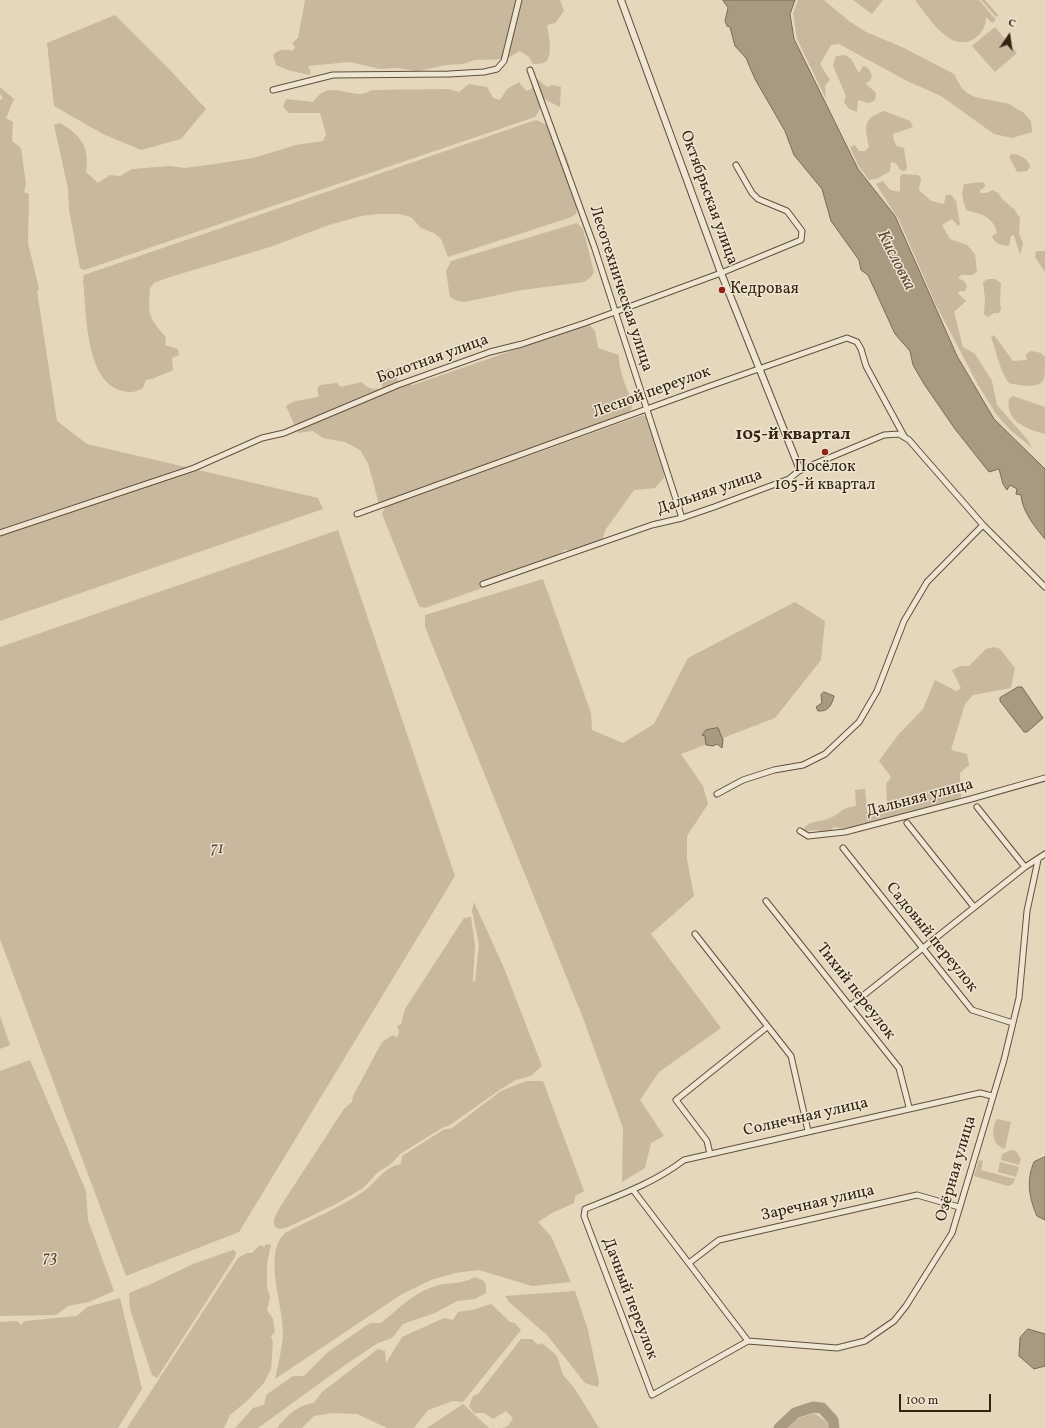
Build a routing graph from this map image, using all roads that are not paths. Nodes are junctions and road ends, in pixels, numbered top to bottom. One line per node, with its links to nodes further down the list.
1 (519, 0): 4 (street)
2 (621, 0): 6 (street, Октябрьская улица)
3 (530, 70): 7 (street, Лесотехническая улица)
4 (273, 90)
5 (736, 165): 6 (street, Болотная улица)
6 (721, 273): 7 (street, Болотная улица); 8 (street, Октябрьская улица)
7 (615, 312): 9 (street, Лесотехническая улица); 15 (street, Болотная улица)
8 (760, 368): 9 (street, Лесной переулок); 10 (street, Лесной переулок); 11 (street, Октябрьская улица)
9 (646, 409): 12 (street, Лесной переулок); 13 (street, Лесотехническая улица)
10 (904, 436): 11 (street, Дальняя улица); 14 (street)
11 (800, 470): 13 (street, Дальняя улица)
12 (357, 514)
13 (682, 518): 16 (street, Дальняя улица)
14 (983, 525): 17 (street); 19 (street)
15 (0, 533)
16 (483, 584)
17 (1045, 586)
18 (1045, 778): 22 (street, Дальняя улица)
19 (717, 794)
20 (977, 807): 26 (street)
21 (906, 823): 28 (street)
22 (800, 831)
23 (843, 848): 30 (street, Садовый переулок)
24 (1045, 854): 25 (street)
25 (1038, 860): 26 (street); 32 (street, Озёрная улица)
26 (1025, 867): 28 (street)
27 (766, 901): 31 (street, Тихий переулок)
28 (974, 907): 30 (street)
29 (695, 934): 33 (street)
30 (923, 949): 31 (street); 32 (street, Садовый переулок)
31 (850, 1006): 35 (street, Тихий переулок)
32 (1013, 1023): 34 (street, Озёрная улица)
33 (768, 1027): 36 (street); 37 (street)
34 (992, 1096): 35 (street, Солнечная улица); 39 (street, Озёрная улица)
35 (909, 1107): 36 (street, Солнечная улица)
36 (808, 1131): 37 (street, Солнечная улица)
37 (710, 1154): 38 (street, Солнечная улица)
38 (633, 1190): 40 (street, Солнечная улица); 41 (street)
39 (959, 1207): 41 (street, Заречная улица); 42 (street, Озёрная улица)
40 (583, 1212): 42 (street, Дачный переулок)
41 (689, 1263): 42 (street)
42 (748, 1341)

